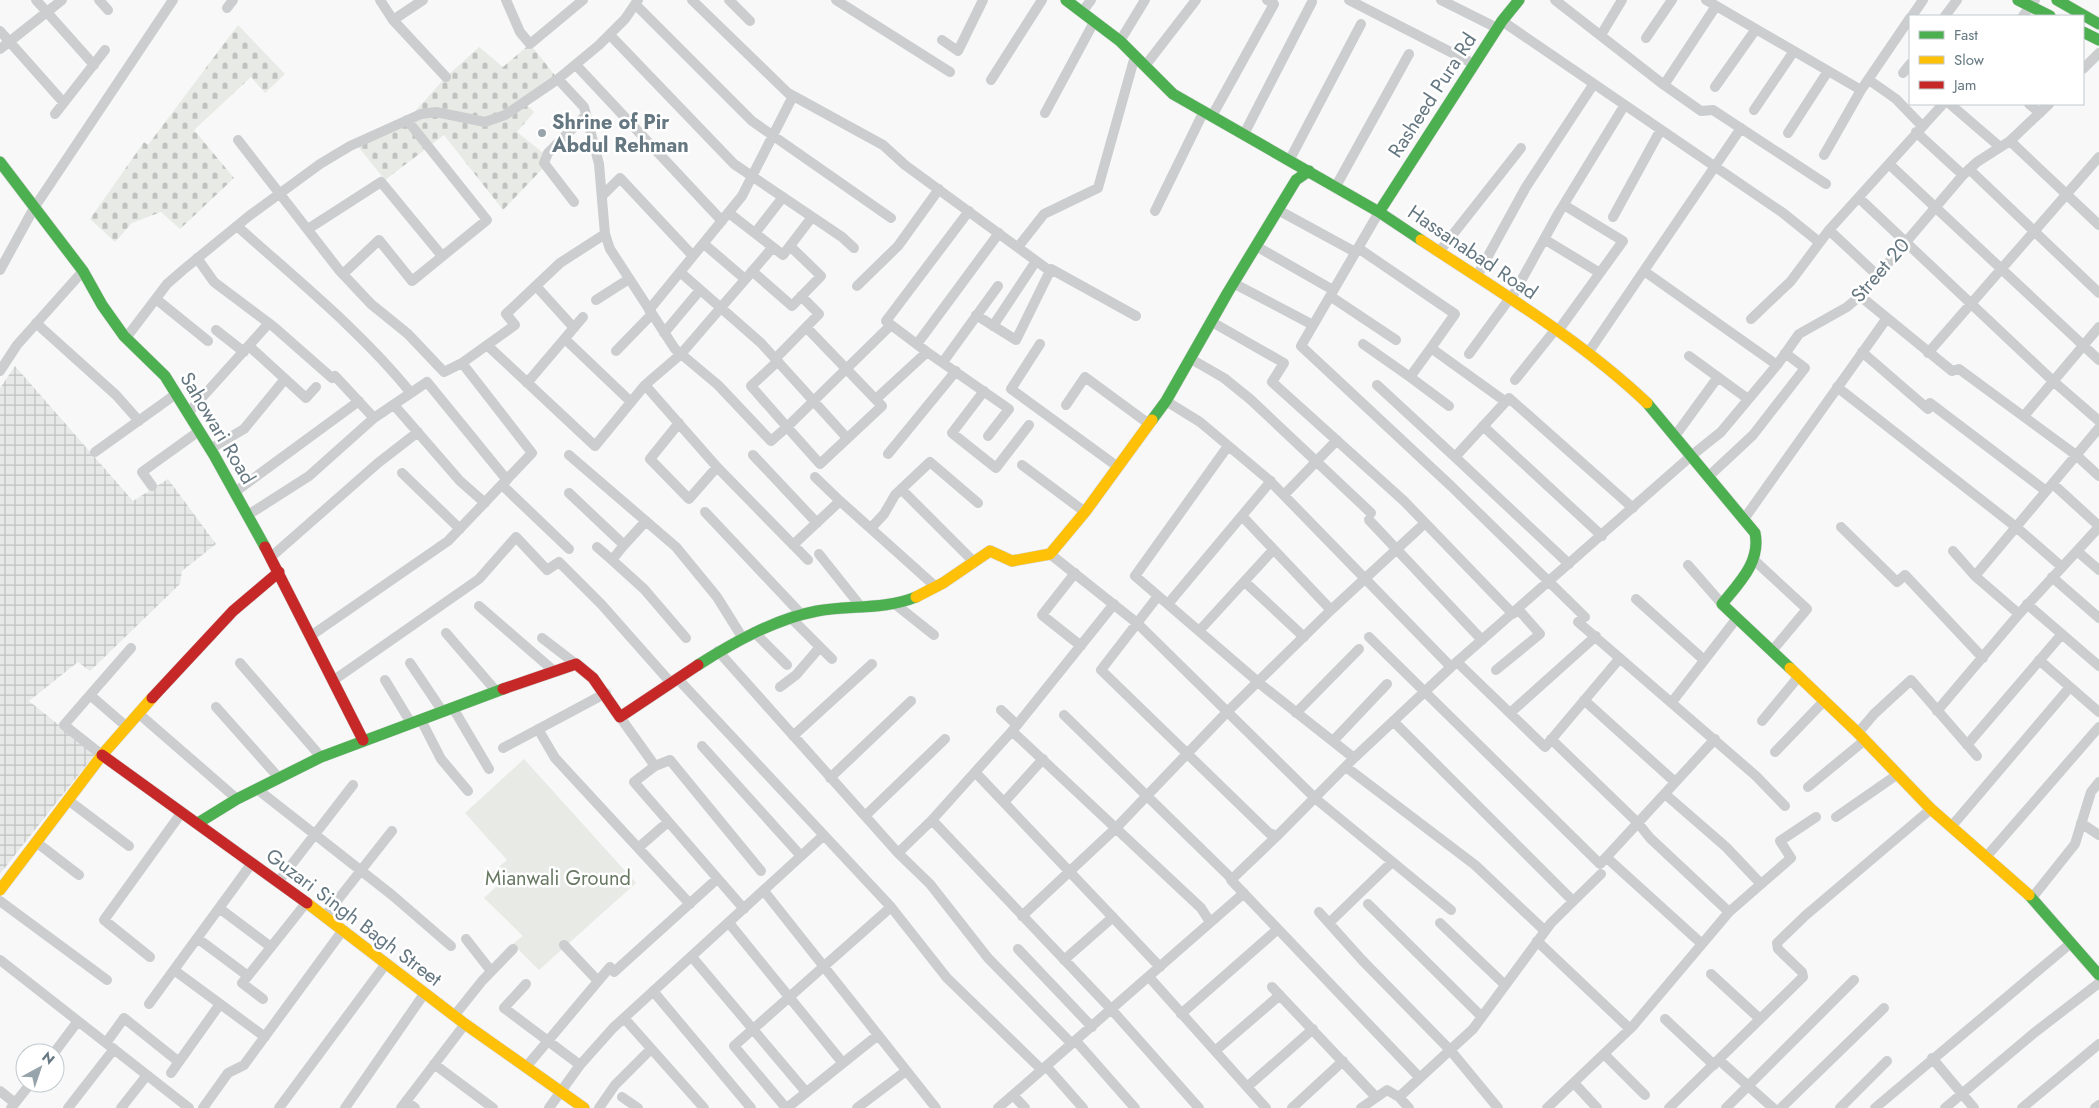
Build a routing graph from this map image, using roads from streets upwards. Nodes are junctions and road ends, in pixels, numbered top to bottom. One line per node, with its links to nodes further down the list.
1 (36, 0): 35 (street)
2 (62, 0): 35 (street)
3 (99, 0): 34 (street)
4 (173, 0): 127 (street)
5 (380, 0): 43 (street)
6 (423, 0): 43 (street)
7 (506, 0): 8 (street)
8 (583, 0)
9 (692, 0): 83 (street)
10 (729, 0): 45 (street)
11 (983, 0): 56 (street)
12 (1042, 0): 77 (street)
13 (1066, 0): 36 (street, Hassanabad Road)
14 (1091, 0): 36 (street)
15 (1145, 0): 58 (street)
16 (1196, 0): 70 (street)
17 (1267, 0): 95 (street)
18 (1349, 0): 66 (street)
19 (1441, 0): 48 (street)
20 (1519, 0): 48 (street, Rasheed Pura Rd)
21 (1555, 0): 54 (street)
22 (1622, 0): 54 (street)
23 (1672, 0): 55 (street)
24 (1706, 0): 33 (street)
25 (1923, 0): 37 (street)
26 (1957, 0): 38 (street)
27 (2018, 0): 32 (street)
28 (2057, 0): 41 (street)
29 (637, 2): 53 (street); 102 (street)
30 (841, 2): 73 (street)
31 (1312, 2): 101 (street)
32 (2033, 3): 39 (street); 40 (street)
33 (1716, 6): 50 (street); 80 (street)
34 (108, 10)
35 (46, 11): 59 (street); 67 (street)
36 (1082, 12): 46 (street, Hassanabad Road)
37 (1912, 15)
38 (1946, 15)
39 (2024, 15)
40 (2049, 15)
41 (2083, 15)
42 (2084, 15): 49 (street)
43 (393, 20): 75 (street)
44 (1909, 20): 78 (street)
45 (750, 21)
46 (1094, 22): 58 (street, Hassanabad Road); 91 (street)
47 (1361, 24): 109 (street)
48 (1500, 24): 66 (street, Rasheed Pura Rd); 79 (street)
49 (2099, 24)
50 (1756, 29): 62 (street); 81 (street)
51 (0, 31): 59 (street)
52 (2084, 32): 57 (street)
53 (610, 34): 68 (street); 115 (street)
54 (1600, 35): 80 (street)
55 (1646, 38)
56 (942, 40)
57 (2099, 40)
58 (1120, 41): 65 (street, Hassanabad Road)
59 (10, 42): 60 (street); 84 (street)
60 (0, 49)
61 (104, 50): 67 (street)
62 (1794, 51): 72 (street); 90 (street)
63 (2099, 53): 71 (street)
64 (1410, 54): 117 (street)
65 (1135, 56): 70 (street, Hassanabad Road); 151 (street)
66 (1474, 64): 131 (street, Rasheed Pura Rd)
67 (94, 65): 84 (street)
68 (576, 65): 76 (street); 132 (street)
69 (1909, 65): 74 (street)
70 (1146, 66): 95 (street, Hassanabad Road)
71 (2084, 68)
72 (1828, 71): 82 (street); 100 (street)
73 (950, 72)
74 (1903, 73)
75 (446, 77)
76 (558, 79): 94 (street); 96 (street)
77 (991, 80)
78 (1869, 80): 82 (street); 98 (street)
79 (1593, 85): 89 (street); 169 (street)
80 (1664, 85): 97 (street)
81 (1715, 87)
82 (1861, 90): 107 (street)
83 (793, 96): 102 (street); 118 (street)
84 (63, 102): 93 (street)
85 (1942, 105): 98 (street)
86 (1951, 105): 106 (street)
87 (2030, 105): 92 (street)
88 (2048, 105): 92 (street, Street 20)
89 (1624, 106): 99 (street); 125 (street)
90 (1754, 110)
91 (1044, 113)
92 (2040, 113): 104 (street, Street 20)
93 (55, 114)
94 (586, 114): 121 (street); 124 (street)
95 (1208, 114): 101 (street, Hassanabad Road); 130 (street)
96 (407, 120): 119 (street); 155 (street)
97 (1741, 128): 112 (street); 116 (street)
98 (1919, 129): 111 (street); 114 (street)
99 (1660, 131): 112 (street); 134 (street)
100 (1788, 133)
101 (1244, 134): 109 (street, Hassanabad Road)
102 (773, 135): 115 (street); 135 (street)
103 (238, 140): 119 (street)
104 (2010, 141): 106 (street, Street 20); 120 (street)
105 (1521, 148): 154 (street)
106 (2000, 148): 114 (street, Street 20)
107 (1824, 155)
108 (2099, 157): 120 (street)
109 (1290, 159): 113 (street, Hassanabad Road)
110 (0, 163): 127 (street, Sahowari Road)
111 (1889, 164): 123 (street); 126 (street)
112 (1714, 167): 145 (street); 163 (street)
113 (1309, 171): 117 (street, Hassanabad Road); 128 (street)
114 (1966, 172): 126 (street, Street 20); 140 (street)
115 (752, 175): 122 (street); 132 (street)
116 (1826, 184)
117 (1336, 186): 131 (street, Hassanabad Road)
118 (939, 189): 129 (street); 173 (street)
119 (280, 192): 137 (street); 138 (street)
120 (2067, 194): 136 (street); 140 (street)
121 (602, 196): 143 (street); 156 (street)
122 (783, 197): 133 (street); 141 (street)
123 (1859, 198): 139 (street); 146 (street)
124 (574, 202)
125 (1564, 205): 144 (street); 165 (street)
126 (1934, 206): 146 (street, Street 20); 159 (street)
127 (34, 208): 160 (street); 161 (street, Sahowari Road)
128 (1278, 210): 149 (street); 153 (street)
129 (969, 211): 142 (street); 194 (street)
130 (1155, 211)
131 (1379, 212): 153 (street); 154 (street, Hassanabad Road)
132 (725, 217): 141 (street); 147 (street)
133 (812, 217): 148 (street); 152 (street)
134 (1613, 217)
135 (891, 218)
136 (2099, 225)
137 (236, 226): 157 (street); 243 (street)
138 (308, 229): 155 (street); 166 (street)
139 (1829, 230): 145 (street); 168 (street)
140 (2034, 231): 159 (street); 176 (street)
141 (755, 233): 150 (street)
142 (999, 233): 151 (street); 207 (street)
143 (604, 234): 170 (street); 172 (street)
144 (1544, 240): 165 (street); 181 (street)
145 (1819, 242): 190 (street)
146 (1904, 242): 168 (street, Street 20); 183 (street)
147 (704, 244): 156 (street); 167 (street)
148 (790, 246): 150 (street); 178 (street)
149 (1256, 246): 171 (street); 177 (street)
150 (773, 247): 167 (street)
151 (1018, 247): 158 (street)
152 (854, 248)
153 (1356, 250): 177 (street); 212 (street)
154 (1440, 252): 169 (street, Hassanabad Road)
155 (442, 256): 166 (street)
156 (693, 256): 164 (street)
157 (197, 258): 180 (street); 193 (street)
158 (1036, 261): 162 (street); 196 (street)
159 (2002, 267): 183 (street); 211 (street)
160 (0, 270)
161 (83, 271): 192 (street); 203 (street, Sahowari Road)
162 (1050, 271): 187 (street); 196 (street)
163 (1644, 271): 218 (street); 228 (street)
164 (680, 272): 175 (street); 185 (street)
165 (1600, 273): 201 (street)
166 (343, 274): 227 (street)
167 (749, 275): 178 (street); 184 (street)
168 (1877, 275): 179 (street, Street 20)
169 (1477, 276): 181 (street, Hassanabad Road)
170 (629, 279): 182 (street); 185 (street)
171 (1233, 283): 191 (street); 195 (street)
172 (536, 286): 198 (street); 210 (street)
173 (857, 286)
174 (998, 286): 186 (street)
175 (700, 290): 184 (street); 202 (street)
176 (2099, 292)
177 (1332, 293): 195 (street); 205 (street)
178 (801, 296): 197 (street)
179 (1860, 296): 189 (street); 219 (street, Street 20)
180 (156, 299): 203 (street); 206 (street)
181 (1510, 299): 201 (street, Hassanabad Road); 221 (street)
182 (596, 300)
183 (1971, 303): 217 (street); 236 (street)
184 (720, 308): 220 (street); 224 (street)
185 (651, 312): 202 (street); 214 (street)
186 (976, 315): 196 (street); 226 (street)
187 (1136, 316)
188 (583, 317): 198 (street)
189 (1887, 318): 216 (street); 217 (street)
190 (1750, 319)
191 (1212, 322): 223 (street); 271 (street)
192 (36, 323): 230 (street); 258 (street)
193 (269, 323): 213 (street); 249 (street)
194 (891, 325): 207 (street); 229 (street)
195 (1313, 325): 340 (street)
196 (993, 326)
197 (806, 327): 224 (street); 229 (street)
198 (574, 328): 204 (street)
199 (2099, 328): 211 (street)
200 (216, 330): 213 (street)
201 (1556, 330): 218 (street, Hassanabad Road); 235 (street)
202 (664, 333): 220 (street)
203 (126, 338): 244 (street, Sahowari Road)
204 (565, 339): 237 (street); 250 (street)
205 (1396, 340)
206 (208, 342)
207 (917, 344): 215 (street)
208 (1040, 344): 284 (street)
209 (1363, 344): 232 (street)
210 (487, 345): 227 (street); 237 (street)
211 (2084, 345): 225 (street); 236 (street)
212 (1431, 348): 232 (street); 251 (street)
213 (247, 349): 234 (street); 255 (street)
214 (616, 351)
215 (927, 352): 226 (street); 245 (street)
216 (1862, 352): 241 (street); 292 (street)
217 (1928, 352): 256 (street)
218 (1588, 353): 269 (street, Hassanabad Road)
219 (1785, 353): 228 (street, Street 20); 288 (street)
220 (681, 354): 238 (street); 263 (street)
221 (1469, 354)
222 (1689, 356): 233 (street)
223 (1191, 359): 248 (street); 281 (street)
224 (777, 360): 247 (street); 263 (street)
225 (2099, 360)
226 (943, 362): 231 (street)
227 (462, 363): 290 (street)
228 (1777, 366): 246 (street, Street 20)
229 (846, 368): 245 (street); 247 (street)
230 (0, 371)
231 (956, 371): 242 (street); 275 (street)
232 (1410, 377): 254 (street)
233 (1718, 377): 246 (street); 269 (street)
234 (285, 379): 240 (street); 273 (street)
235 (1515, 380)
236 (2053, 381): 256 (street); 259 (street)
237 (527, 383): 250 (street)
238 (645, 384): 250 (street); 260 (street)
239 (1377, 385): 280 (street)
240 (316, 387)
241 (1837, 387): 305 (street); 311 (street)
242 (984, 391): 262 (street); 268 (street)
243 (411, 393): 252 (street); 290 (street)
244 (176, 394): 255 (street, Sahowari Road); 258 (street)
245 (876, 399): 270 (street)
246 (1748, 399): 279 (street, Street 20)
247 (813, 400): 263 (street); 270 (street)
248 (1166, 401): 261 (street); 272 (street)
249 (359, 402): 257 (street); 294 (street)
250 (631, 402)
251 (1506, 402): 264 (street); 300 (street)
252 (394, 405): 257 (street); 267 (street)
253 (1066, 405): 261 (street)
254 (1448, 406)
255 (188, 413): 266 (street, Sahowari Road)
256 (2024, 416): 278 (street)
257 (374, 418): 303 (street)
258 (139, 421): 274 (street)
259 (2099, 421)
260 (679, 423): 283 (street); 283 (street)
261 (1149, 424): 284 (street)
262 (1029, 425)
263 (787, 426): 270 (street)
264 (1484, 426): 280 (street); 314 (street)
265 (2099, 428): 278 (street)
266 (199, 431): 273 (street, Sahowari Road); 291 (street)
267 (418, 432): 298 (street); 325 (street)
268 (988, 436)
269 (1675, 436): 279 (street, Hassanabad Road)
270 (847, 438)
271 (1337, 440): 281 (street); 308 (street)
272 (1228, 446): 289 (street); 342 (street)
273 (210, 449): 294 (street, Sahowari Road)
274 (95, 452)
275 (888, 454)
276 (569, 455): 306 (street)
277 (753, 455): 307 (street)
278 (2076, 455): 286 (street); 292 (street)
279 (1691, 456): 288 (street, Hassanabad Road); 300 (street, Street 20)
280 (1455, 457): 330 (street)
281 (1317, 461): 296 (street); 320 (street)
282 (1022, 465): 302 (street)
283 (717, 466): 316 (street)
284 (1118, 467): 302 (street)
285 (402, 473): 313 (street)
286 (2099, 476)
287 (815, 477): 297 (street)
288 (1708, 477): 305 (street, Hassanabad Road)
289 (1271, 481): 296 (street); 304 (street)
290 (504, 482): 298 (street); 318 (street)
291 (152, 486)
292 (2049, 487): 310 (street); 311 (street)
293 (901, 489): 299 (street); 312 (street); 329 (street)
294 (235, 492): 303 (street, Sahowari Road)
295 (569, 493): 315 (street)
296 (1284, 495): 338 (street)
297 (840, 501): 307 (street); 312 (street)
298 (484, 503): 313 (street)
299 (978, 503)
300 (1633, 508): 314 (street, Street 20)
301 (704, 512): 354 (street)
302 (1085, 512): 324 (street)
303 (248, 516): 325 (street, Sahowari Road)
304 (1242, 516): 319 (street); 346 (street)
305 (1744, 519): 328 (street, Hassanabad Road)
306 (646, 521): 315 (street); 365 (street)
307 (817, 523): 316 (street)
308 (1425, 523): 320 (street); 352 (street)
309 (1841, 526): 378 (street)
310 (2099, 526): 322 (street)
311 (2016, 527): 332 (street); 336 (street)
312 (870, 528): 341 (street)
313 (460, 529): 362 (street)
314 (1602, 536): 330 (street, Street 20)
315 (624, 545): 326 (street)
316 (793, 545): 327 (street)
317 (597, 547): 326 (street)
318 (569, 549)
319 (1273, 550): 339 (street); 351 (street)
320 (1396, 550): 338 (street); 370 (street)
321 (1953, 551): 336 (street)
322 (2076, 551): 332 (street); 333 (street)
323 (819, 554): 350 (street)
324 (1050, 554): 329 (street); 335 (street)
325 (271, 557): 334 (street, Sahowari Road)
326 (612, 560): 368 (street)
327 (808, 560)
328 (1754, 560): 347 (street); 376 (street)
329 (974, 562): 341 (street)
330 (1569, 564): 340 (street, Street 20)
331 (1688, 565): 347 (street)
332 (2062, 567): 337 (street)
333 (2099, 570)
334 (280, 572): 362 (street, Sahowari Road); 413 (street)
335 (1075, 573): 345 (street); 371 (street)
336 (1975, 576): 353 (street)
337 (2052, 577): 348 (street); 356 (street)
338 (1364, 579): 351 (street); 387 (street)
339 (1244, 582): 358 (street); 369 (street)
340 (1548, 582): 352 (street, Street 20); 364 (street)
341 (936, 587): 344 (street)
342 (1158, 596): 346 (street); 357 (street)
343 (1636, 598): 380 (street)
344 (895, 604): 350 (street); 363 (street)
345 (1114, 604): 357 (street); 371 (street)
346 (1168, 604): 358 (street)
347 (1722, 604): 355 (street)
348 (2027, 604): 353 (street); 361 (street)
349 (479, 606): 390 (street)
350 (862, 608): 354 (street)
351 (1331, 610): 369 (street)
352 (1515, 611): 370 (street, Street 20); 389 (street)
353 (2019, 614): 378 (street)
354 (797, 617): 359 (street); 372 (street)
355 (1737, 618): 376 (street); 380 (street)
356 (2099, 618)
357 (1136, 623): 411 (street); 436 (street)
358 (1199, 631): 395 (street)
359 (754, 632): 365 (street); 386 (street)
360 (446, 633): 399 (street)
361 (2062, 634): 381 (street); 388 (street)
362 (312, 635): 392 (street, Sahowari Road)
363 (934, 635)
364 (1596, 636): 377 (street); 415 (street)
365 (742, 637): 375 (street)
366 (1369, 637): 400 (street)
367 (542, 638): 384 (street)
368 (686, 638)
369 (1304, 638): 395 (street)
370 (1482, 640): 387 (street, Street 20)
371 (1080, 646): 423 (street)
372 (820, 647): 379 (street); 398 (street)
373 (132, 648): 402 (street)
374 (1359, 650): 414 (street)
375 (718, 651): 394 (street); 425 (street)
376 (1772, 651): 391 (street)
377 (1620, 658): 403 (street); 406 (street)
378 (1983, 658): 410 (street)
379 (832, 659)
380 (1704, 660): 406 (street)
381 (2039, 660): 397 (street); 432 (street)
382 (240, 662): 439 (street)
383 (410, 663): 408 (street)
384 (576, 664): 390 (street); 401 (street)
385 (872, 664): 425 (street)
386 (786, 665)
387 (1454, 665): 400 (street, Street 20); 415 (street)
388 (2099, 666)
389 (1496, 670)
390 (554, 671): 399 (street)
391 (1799, 676): 405 (street); 420 (street)
392 (334, 680): 394 (street); 429 (street, Sahowari Road)
393 (385, 680): 418 (street)
394 (674, 681): 417 (street); 476 (street)
395 (1259, 683): 411 (street); 414 (street)
396 (1387, 684): 431 (street)
397 (2070, 687): 412 (street); 472 (street)
398 (780, 688)
399 (496, 691): 408 (street)
400 (1425, 692): 419 (street, Street 20); 484 (street)
401 (606, 694): 417 (street); 424 (street)
402 (90, 695): 421 (street); 437 (street)
403 (1584, 700): 427 (street); 449 (street)
404 (911, 701): 448 (street)
405 (1824, 701): 426 (street); 435 (street)
406 (1672, 702): 428 (street)
407 (216, 707): 447 (street)
408 (448, 710): 418 (street); 444 (street)
409 (1001, 710): 423 (street)
410 (1937, 710): 426 (street); 432 (street)
411 (1228, 711): 436 (street); 458 (street)
412 (2099, 712)
413 (138, 713): 421 (street); 457 (street)
414 (1296, 713): 431 (street)
415 (1510, 713): 427 (street)
416 (1064, 715): 456 (street)
417 (620, 717): 442 (street)
418 (416, 721): 429 (street); 454 (street)
419 (1394, 721): 440 (street, Street 20); 502 (street)
420 (1762, 721)
421 (126, 727): 437 (street)
422 (2099, 727): 485 (street)
423 (1015, 728): 441 (street); 445 (street)
424 (538, 729): 434 (street); 481 (street)
425 (793, 736): 448 (street)
426 (1861, 736): 446 (street); 452 (street)
427 (1551, 739): 470 (street)
428 (1714, 739): 449 (street); 461 (street)
429 (363, 740): 439 (street)
430 (945, 740): 464 (street)
431 (1333, 741): 440 (street)
432 (1967, 745): 438 (street)
433 (702, 746): 483 (street)
434 (503, 748)
435 (1775, 752)
436 (1187, 753): 456 (street); 478 (street)
437 (102, 755): 459 (street); 463 (street, Guzari Singh Bagh Street)
438 (1977, 756)
439 (321, 757): 447 (street)
440 (1354, 758): 443 (street, Street 20)
441 (1042, 759): 460 (street); 473 (street)
442 (655, 766): 468 (street); 489 (street)
443 (1346, 767): 458 (street, Street 20); 521 (street)
444 (489, 769)
445 (975, 772): 467 (street); 490 (street)
446 (1898, 774): 462 (street); 466 (street)
447 (279, 778): 453 (street)
448 (830, 778): 464 (street)
449 (1675, 782): 455 (street)
450 (2099, 782): 471 (street)
451 (353, 785): 475 (street)
452 (1808, 787)
453 (257, 789): 457 (street); 475 (street)
454 (468, 791)
455 (1665, 794): 470 (street); 496 (street)
456 (1146, 796): 473 (street); 494 (street)
457 (238, 799): 469 (street)
458 (1316, 799): 478 (street, Street 20); 486 (street)
459 (68, 800): 479 (street); 480 (street)
460 (1006, 800)
461 (1785, 806)
462 (1931, 810): 472 (street); 566 (street)
463 (182, 812): 469 (street, Guzari Singh Bagh Street); 533 (street)
464 (865, 816): 482 (street)
465 (1816, 817): 496 (street)
466 (1836, 817)
467 (932, 820): 482 (street); 513 (street)
468 (668, 822): 481 (street); 493 (street)
469 (198, 823): 487 (street, Guzari Singh Bagh Street)
470 (1638, 823): 484 (street); 511 (street)
471 (2081, 824): 477 (street); 500 (street)
472 (1951, 826): 485 (street)
473 (1116, 828): 490 (street); 515 (street)
474 (392, 831): 488 (street)
475 (315, 835): 488 (street); 495 (street)
476 (824, 835): 483 (street); 506 (street)
477 (2099, 835)
478 (1277, 836): 494 (street, Street 20)
479 (36, 842): 492 (street); 497 (street)
480 (130, 846)
481 (638, 848): 504 (street)
482 (898, 853): 576 (street)
483 (801, 856): 498 (street)
484 (1606, 857): 526 (street)
485 (1986, 857): 500 (street)
486 (1392, 862): 509 (street); 517 (street)
487 (252, 863): 495 (street, Guzari Singh Bagh Street); 507 (street)
488 (360, 871): 512 (street); 528 (street)
489 (761, 871)
490 (1069, 871): 513 (street); 514 (street)
491 (1601, 874): 502 (street)
492 (78, 875)
493 (718, 879): 504 (street); 508 (street)
494 (1232, 879): 499 (street)
495 (278, 882): 503 (street, Guzari Singh Bagh Street)
496 (1761, 884): 511 (street)
497 (0, 890)
498 (764, 891): 508 (street); 537 (street)
499 (1244, 892): 515 (street); 519 (street)
500 (2032, 898): 525 (street)
501 (0, 901): 545 (street)
502 (1574, 901): 521 (street)
503 (306, 903): 512 (street, Guzari Singh Bagh Street); 529 (street)
504 (690, 904): 547 (street)
505 (1368, 904): 563 (street)
506 (892, 907): 537 (street); 593 (street)
507 (219, 908): 522 (street); 529 (street)
508 (744, 909): 516 (street)
509 (1451, 910)
510 (1319, 912): 517 (street)
511 (1729, 912): 526 (street)
512 (325, 916): 520 (street, Guzari Singh Bagh Street)
513 (1022, 916): 535 (street)
514 (1113, 918): 535 (street); 538 (street)
515 (1210, 922): 538 (street)
516 (728, 923): 532 (street); 555 (street)
517 (1329, 923): 582 (street)
518 (1440, 923): 550 (street)
519 (1278, 929): 561 (street); 597 (street)
520 (343, 930): 536 (street, Guzari Singh Bagh Street); 574 (street)
521 (1545, 930): 524 (street)
522 (197, 938): 539 (street); 543 (street)
523 (466, 938): 540 (street)
524 (1537, 942): 550 (street); 572 (street)
525 (2071, 943): 542 (street); 584 (street)
526 (1702, 944): 572 (street)
527 (564, 945): 547 (street)
528 (451, 946)
529 (270, 947): 543 (street)
530 (1018, 949): 569 (street)
531 (513, 950): 540 (street)
532 (692, 956): 552 (street); 570 (street)
533 (150, 957)
534 (0, 960): 567 (street)
535 (1064, 960): 560 (street)
536 (385, 965): 553 (street, Guzari Singh Bagh Street); 620 (street)
537 (824, 968): 555 (street); 573 (street)
538 (1160, 968): 544 (street)
539 (174, 970): 557 (street); 558 (street)
540 (491, 971): 562 (street)
541 (1711, 974): 566 (street)
542 (2099, 975)
543 (248, 976): 556 (street)
544 (1149, 977): 560 (street); 561 (street)
545 (107, 980)
546 (1854, 980): 599 (street)
547 (598, 981): 575 (street)
548 (2099, 983): 605 (street)
549 (526, 984): 575 (street)
550 (1505, 985): 563 (street)
551 (1272, 988): 554 (street)
552 (653, 991): 564 (street); 629 (street)
553 (424, 994): 562 (street, Guzari Singh Bagh Street); 621 (street)
554 (1280, 996): 571 (street); 581 (street)
555 (789, 998): 570 (street); 588 (street)
556 (263, 999)
557 (149, 1004)
558 (220, 1004): 574 (street); 587 (street)
559 (1884, 1008): 646 (street)
560 (1112, 1010): 569 (street); 636 (street)
561 (1181, 1014): 581 (street)
562 (454, 1016): 568 (street, Guzari Singh Bagh Street)
563 (1482, 1017): 582 (street)
564 (624, 1018): 580 (street); 591 (street)
565 (1665, 1019): 589 (street)
566 (1760, 1019): 589 (street)
567 (78, 1021): 577 (street); 579 (street)
568 (465, 1024): 590 (street); 592 (street, Guzari Singh Bagh Street)
569 (1092, 1026): 576 (street)
570 (753, 1029): 603 (street); 630 (street)
571 (1313, 1029): 585 (street); 600 (street)
572 (1630, 1029): 583 (street)
573 (878, 1035): 588 (street); 594 (street)
574 (265, 1037): 619 (street)
575 (547, 1040): 591 (street); 592 (street)
576 (1074, 1042): 593 (street); 635 (street)
577 (62, 1043)
578 (2099, 1044): 651 (street)
579 (110, 1046): 587 (street); 596 (street); 616 (street)
580 (651, 1049): 626 (street); 628 (street)
581 (1215, 1051): 600 (street)
582 (1450, 1051): 597 (street); 640 (street)
583 (1604, 1054): 598 (street); 607 (street)
584 (1932, 1058): 605 (street); 648 (street)
585 (1343, 1061): 608 (street); 637 (street)
586 (1887, 1061): 647 (street)
587 (179, 1062): 595 (street)
588 (842, 1062): 603 (street)
589 (1716, 1062): 599 (street); 643 (street)
590 (434, 1064): 612 (street); 623 (street)
591 (580, 1065): 602 (street)
592 (526, 1067): 602 (street, Guzari Singh Bagh Street)
593 (1044, 1068): 606 (street); 634 (street)
594 (906, 1071): 614 (street); 631 (street)
595 (172, 1073)
596 (147, 1075): 617 (street); 618 (street)
597 (1420, 1078): 610 (street)
598 (1574, 1083): 641 (street); 642 (street)
599 (1748, 1086): 644 (street); 645 (street)
600 (1247, 1087): 615 (street)
601 (0, 1091): 611 (street)
602 (560, 1092): 624 (street); 625 (street, Guzari Singh Bagh Street)
603 (806, 1092): 630 (street)
604 (22, 1093): 611 (street)
605 (1962, 1094): 649 (street); 650 (street)
606 (1013, 1095): 632 (street); 633 (street)
607 (1645, 1095)
608 (1375, 1096): 610 (street); 638 (street)
609 (622, 1097): 627 (street)
610 (1399, 1097): 639 (street)
611 (13, 1105)
612 (404, 1105): 622 (street)
613 (2099, 1105): 652 (street)
614 (931, 1106)
615 (1263, 1107)
616 (68, 1108)
617 (121, 1108)
618 (189, 1108)
619 (203, 1108)
620 (279, 1108)
621 (345, 1108)
622 (415, 1108)
623 (494, 1108)
624 (549, 1108)
625 (584, 1108)
626 (599, 1108)
627 (638, 1108)
628 (704, 1108)
629 (752, 1108)
630 (787, 1108)
631 (857, 1108)
632 (998, 1108)
633 (1025, 1108)
634 (1083, 1108)
635 (1136, 1108)
636 (1199, 1108)
637 (1292, 1108)
638 (1361, 1108)
639 (1409, 1108)
640 (1498, 1108)
641 (1547, 1108)
642 (1597, 1108)
643 (1669, 1108)
644 (1726, 1108)
645 (1773, 1108)
646 (1781, 1108)
647 (1840, 1108)
648 (1874, 1108)
649 (1945, 1108)
650 (1974, 1108)
651 (2022, 1108)
652 (2095, 1108)

